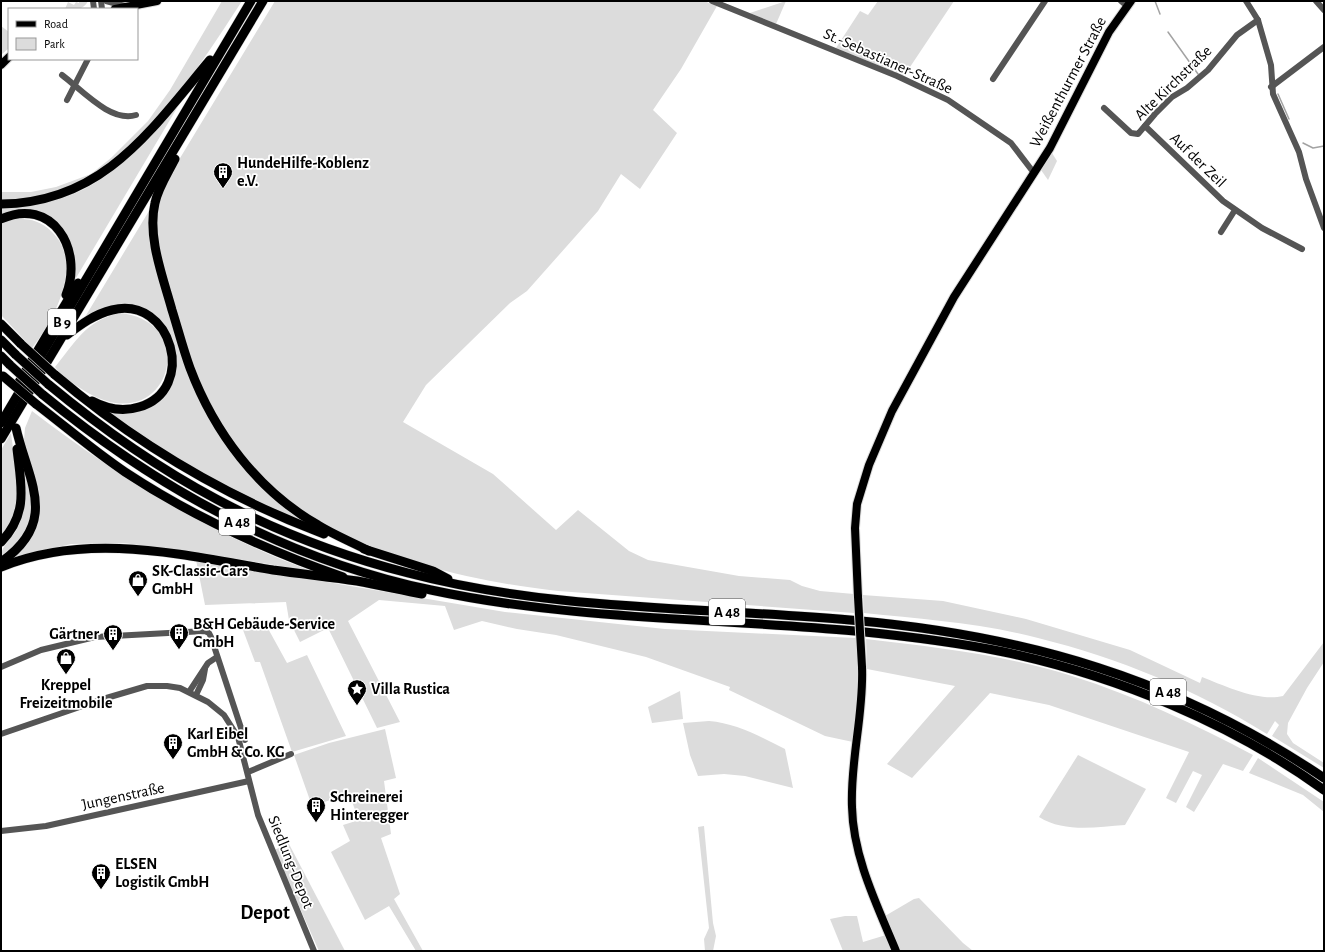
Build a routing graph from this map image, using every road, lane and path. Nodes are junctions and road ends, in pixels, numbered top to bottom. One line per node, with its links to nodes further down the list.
1 (106, 1): 10 (street)
2 (157, 1): 10 (main road)
3 (251, 1): 14 (highway, B 9)
4 (263, 1): 25 (highway, B 9)
5 (712, 1): 26 (street, St.-Sebastianer-Straße)
6 (1045, 1): 18 (street)
7 (1246, 1): 13 (street)
8 (1316, 1): 12 (street)
9 (1126, 3): 26 (main road, Weißenthurmer Straße)
10 (127, 7): 11 (main road)
11 (121, 8)
12 (1324, 10)
13 (1258, 20): 20 (street); 24 (street, Alte Kirchstraße)
14 (223, 46): 27 (highway); 30 (highway, B 9)
15 (1324, 47): 20 (street)
16 (87, 60): 19 (street)
17 (62, 75): 19 (street)
18 (993, 79)
19 (75, 84): 21 (street); 23 (street)
20 (1272, 87): 31 (street)
21 (67, 100)
22 (1104, 108): 24 (street, Alte Kirchstraße)
23 (136, 114)
24 (1145, 126): 28 (street, Auf der Zeil)
25 (180, 139): 36 (highway, B 9); 47 (highway)
26 (1033, 175): 69 (main road, Weißenthurmer Straße, bridge)
27 (1, 204)
28 (1235, 210): 32 (street); 33 (street, Auf der Zeil)
29 (1, 218): 34 (highway)
30 (122, 220): 34 (highway); 43 (highway, B 9)
31 (1324, 228)
32 (1221, 232)
33 (1302, 249)
34 (58, 315): 42 (highway)
35 (1, 324): 40 (highway, bridge)
36 (62, 338): 40 (highway); 41 (highway, B 9)
37 (1, 340): 51 (highway, A 48, bridge)
38 (1, 356): 52 (highway, A 48, bridge)
39 (2, 375): 50 (highway, bridge)
40 (70, 388): 47 (highway)
41 (20, 408): 44 (highway); 45 (highway, B 9)
42 (1, 411)
43 (1, 424)
44 (16, 428): 46 (highway); 48 (highway)
45 (1, 439)
46 (1, 542)
47 (370, 551): 51 (highway)
48 (1, 562)
49 (1, 567): 50 (highway)
50 (357, 581): 52 (highway)
51 (458, 584): 63 (highway, A 48)
52 (458, 595): 62 (highway, A 48)
53 (216, 657): 54 (street); 55 (street); 59 (street)
54 (1, 667)
55 (205, 668): 56 (street); 57 (street)
56 (189, 692): 57 (street, Siedlung-Depot); 58 (street, Siedlung-Depot)
57 (196, 695): 61 (street, Siedlung-Depot)
58 (1, 734)
59 (244, 740)
60 (291, 754): 61 (street)
61 (248, 772): 64 (street, Siedlung-Depot)
62 (1300, 773): 65 (highway, A 48); 66 (highway)
63 (1324, 778)
64 (249, 781): 67 (street, Jungenstraße); 68 (street, Siedlung-Depot)
65 (1324, 790)
66 (1324, 797)
67 (1, 831)
68 (314, 951)
69 (896, 951)

